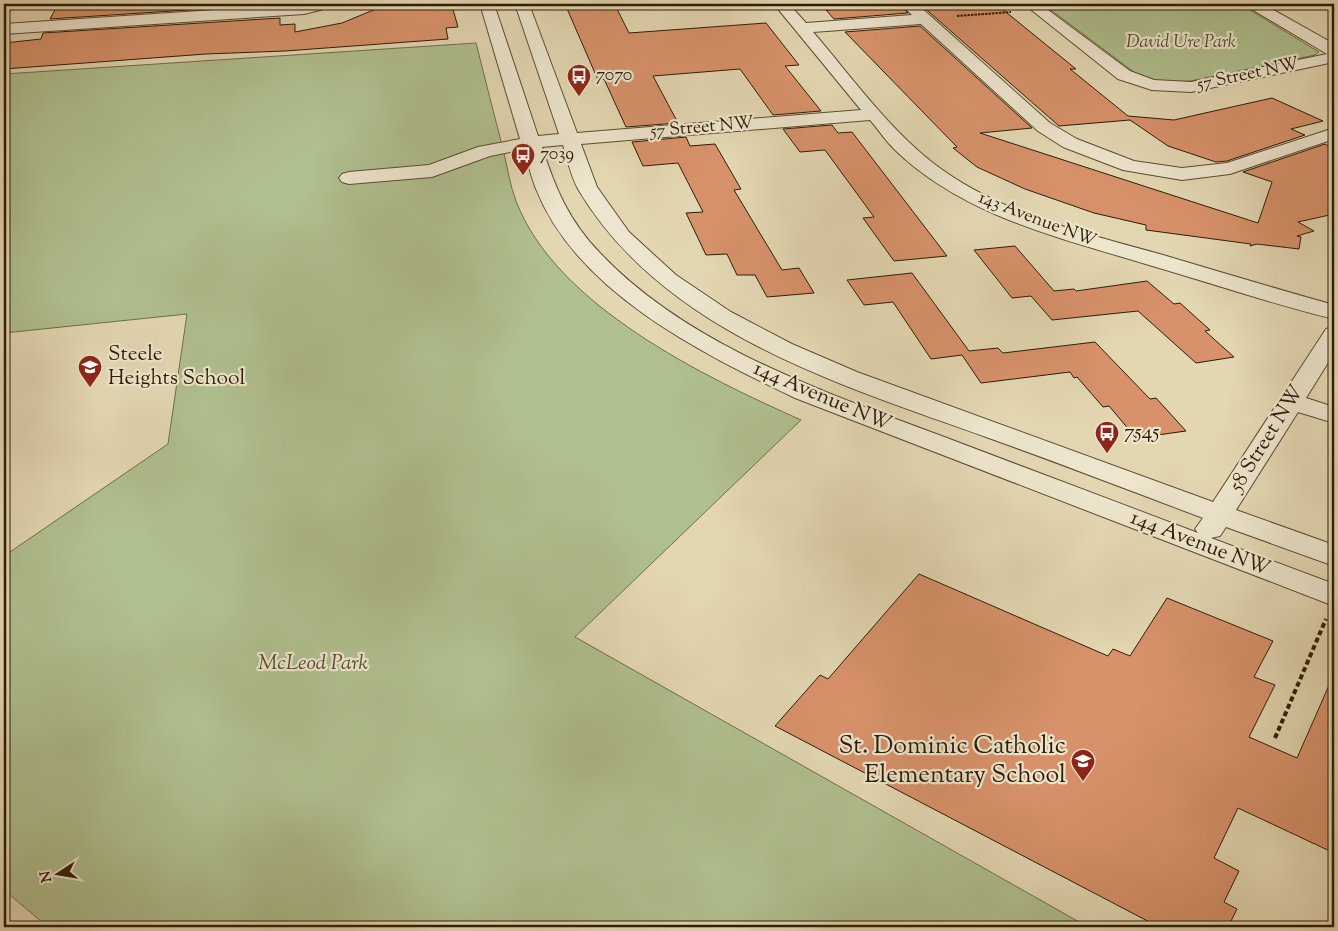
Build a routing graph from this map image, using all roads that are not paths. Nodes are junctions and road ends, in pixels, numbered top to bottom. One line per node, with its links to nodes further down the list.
1 (9, 4): 9 (street)
2 (487, 4): 18 (street, 144 Avenue NW)
3 (522, 4): 17 (street, 144 Avenue NW)
4 (781, 4): 11 (street, 143 Avenue NW)
5 (908, 4): 10 (street)
6 (1253, 4): 13 (street)
7 (325, 5): 12 (street)
8 (1035, 7): 14 (street, 57 Street NW)
9 (4, 8)
10 (924, 19): 11 (street); 16 (street)
11 (802, 28): 15 (street, 143 Avenue NW)
12 (4, 29)
13 (1334, 51)
14 (1334, 57)
15 (873, 114): 17 (street, 57 Street NW); 20 (street, 143 Avenue NW)
16 (1334, 133)
17 (569, 139): 18 (street, 57 Street NW); 24 (street, 144 Avenue NW)
18 (532, 142): 19 (street, 57 Street NW); 25 (street, 144 Avenue NW)
19 (349, 178)
20 (1334, 312)
21 (1334, 334): 22 (street, 58 Street NW)
22 (1291, 401): 23 (street); 24 (street, 58 Street NW)
23 (1334, 415)
24 (1220, 514): 25 (street, 58 Street NW); 26 (street, 144 Avenue NW)
25 (1200, 544): 27 (street, 144 Avenue NW)
26 (1334, 556)
27 (1332, 603)

